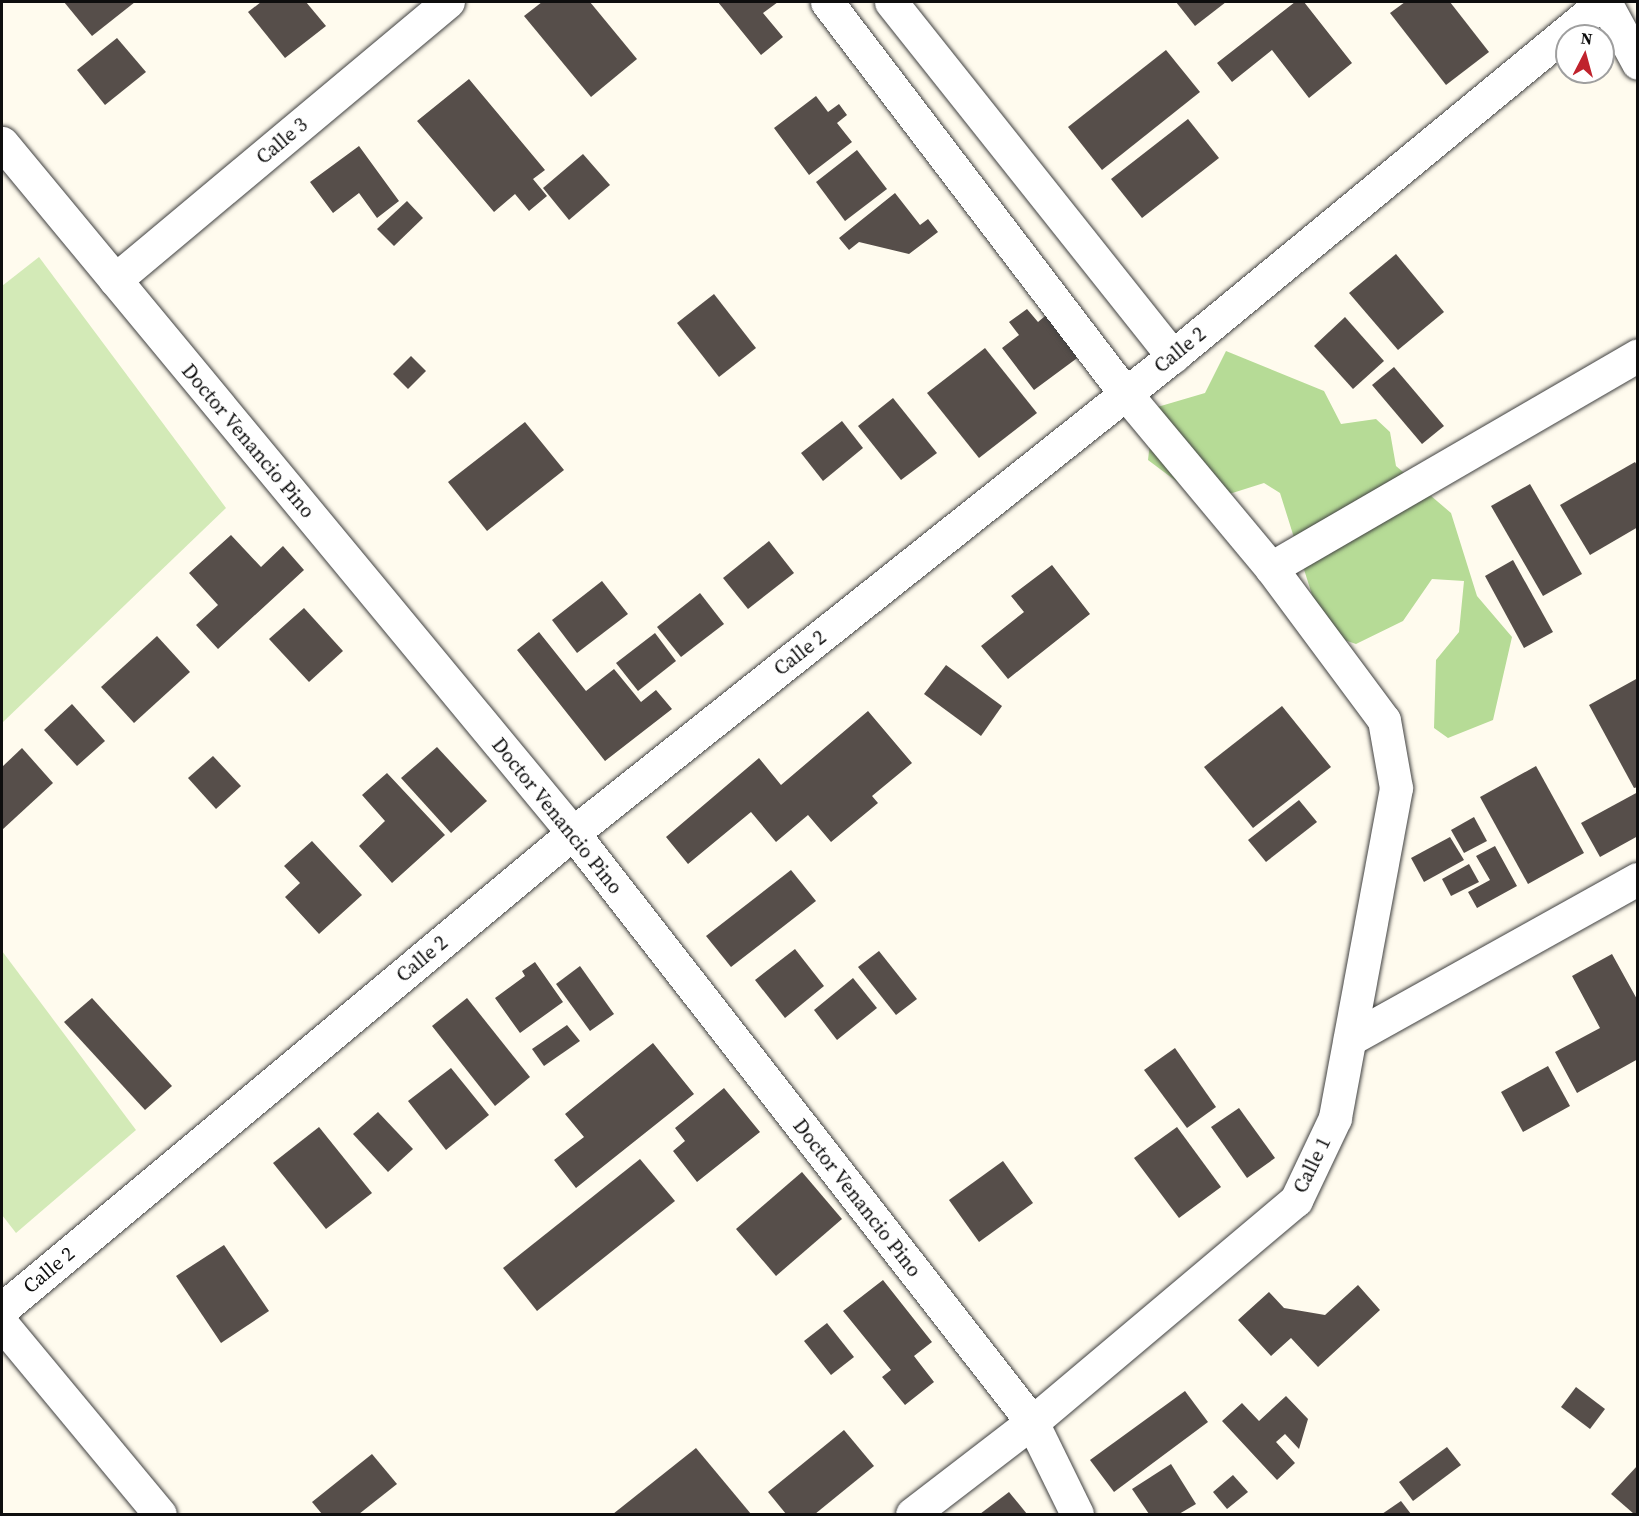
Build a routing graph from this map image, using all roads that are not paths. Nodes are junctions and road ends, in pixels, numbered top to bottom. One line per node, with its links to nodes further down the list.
1 (448, 2): 7 (street, Calle 3)
2 (827, 2): 10 (street, Calle 1)
3 (891, 2): 9 (street)
4 (1604, 2): 5 (street); 9 (street, Calle 2)
5 (1638, 63)
6 (2, 143): 7 (street, Doctor Venancio Pino)
7 (115, 280): 12 (street, Doctor Venancio Pino)
8 (1638, 355): 11 (street)
9 (1173, 356): 10 (street, Calle 2)
10 (1126, 394): 11 (street, Calle 1); 12 (street, Calle 2)
11 (1271, 568): 14 (street, Calle 1)
12 (573, 833): 15 (street, Calle 2); 17 (street, Doctor Venancio Pino)
13 (1638, 879): 14 (street)
14 (1350, 1039): 17 (street, Calle 1)
15 (2, 1309)
16 (2, 1324): 18 (street)
17 (1032, 1422): 19 (street, Calle 1); 20 (street, Doctor Venancio Pino)
18 (160, 1515)
19 (912, 1515)
20 (1077, 1515)

